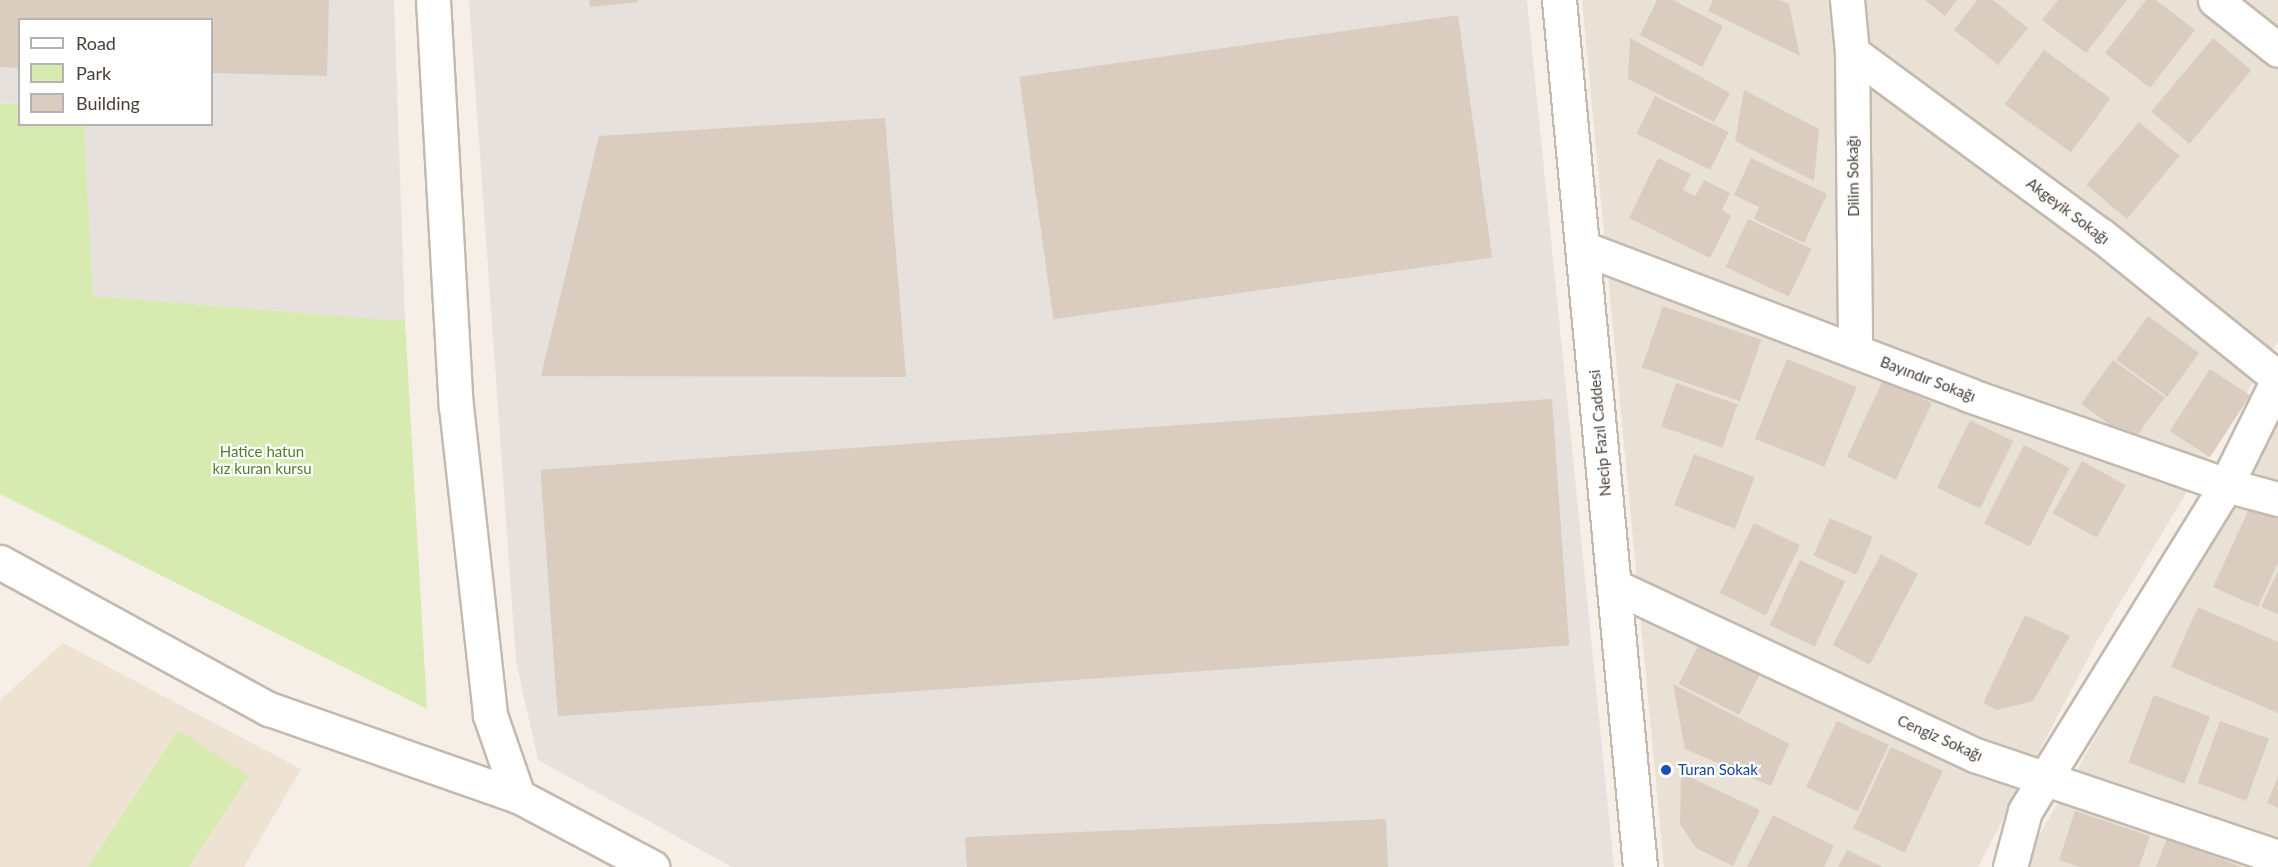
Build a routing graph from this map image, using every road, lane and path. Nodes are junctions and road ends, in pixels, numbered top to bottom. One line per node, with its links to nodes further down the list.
1 (433, 0): 15 (street)
2 (1559, 0): 7 (street, Necip Fazıl Caddesi)
3 (1847, 0): 6 (street, Dilim Sokağı)
4 (2215, 0): 5 (street)
5 (2274, 45)
6 (1852, 52): 8 (street, Dilim Sokağı); 9 (street, Akgeyik Sokağı)
7 (1582, 248): 8 (street, Bayındır Sokağı); 13 (street, Necip Fazıl Caddesi)
8 (1855, 351): 10 (street, Bayındır Sokağı)
9 (2278, 379): 10 (street)
10 (2226, 485): 11 (street, Bayındır Sokağı); 14 (street)
11 (2278, 499)
12 (0, 562): 15 (street)
13 (1614, 586): 14 (street, Cengiz Sokağı); 18 (street, Necip Fazıl Caddesi)
14 (2045, 781): 16 (street, Cengiz Sokağı); 19 (street)
15 (518, 796): 17 (street)
16 (2278, 857)
17 (652, 867)
18 (1640, 867)
19 (2010, 867)

